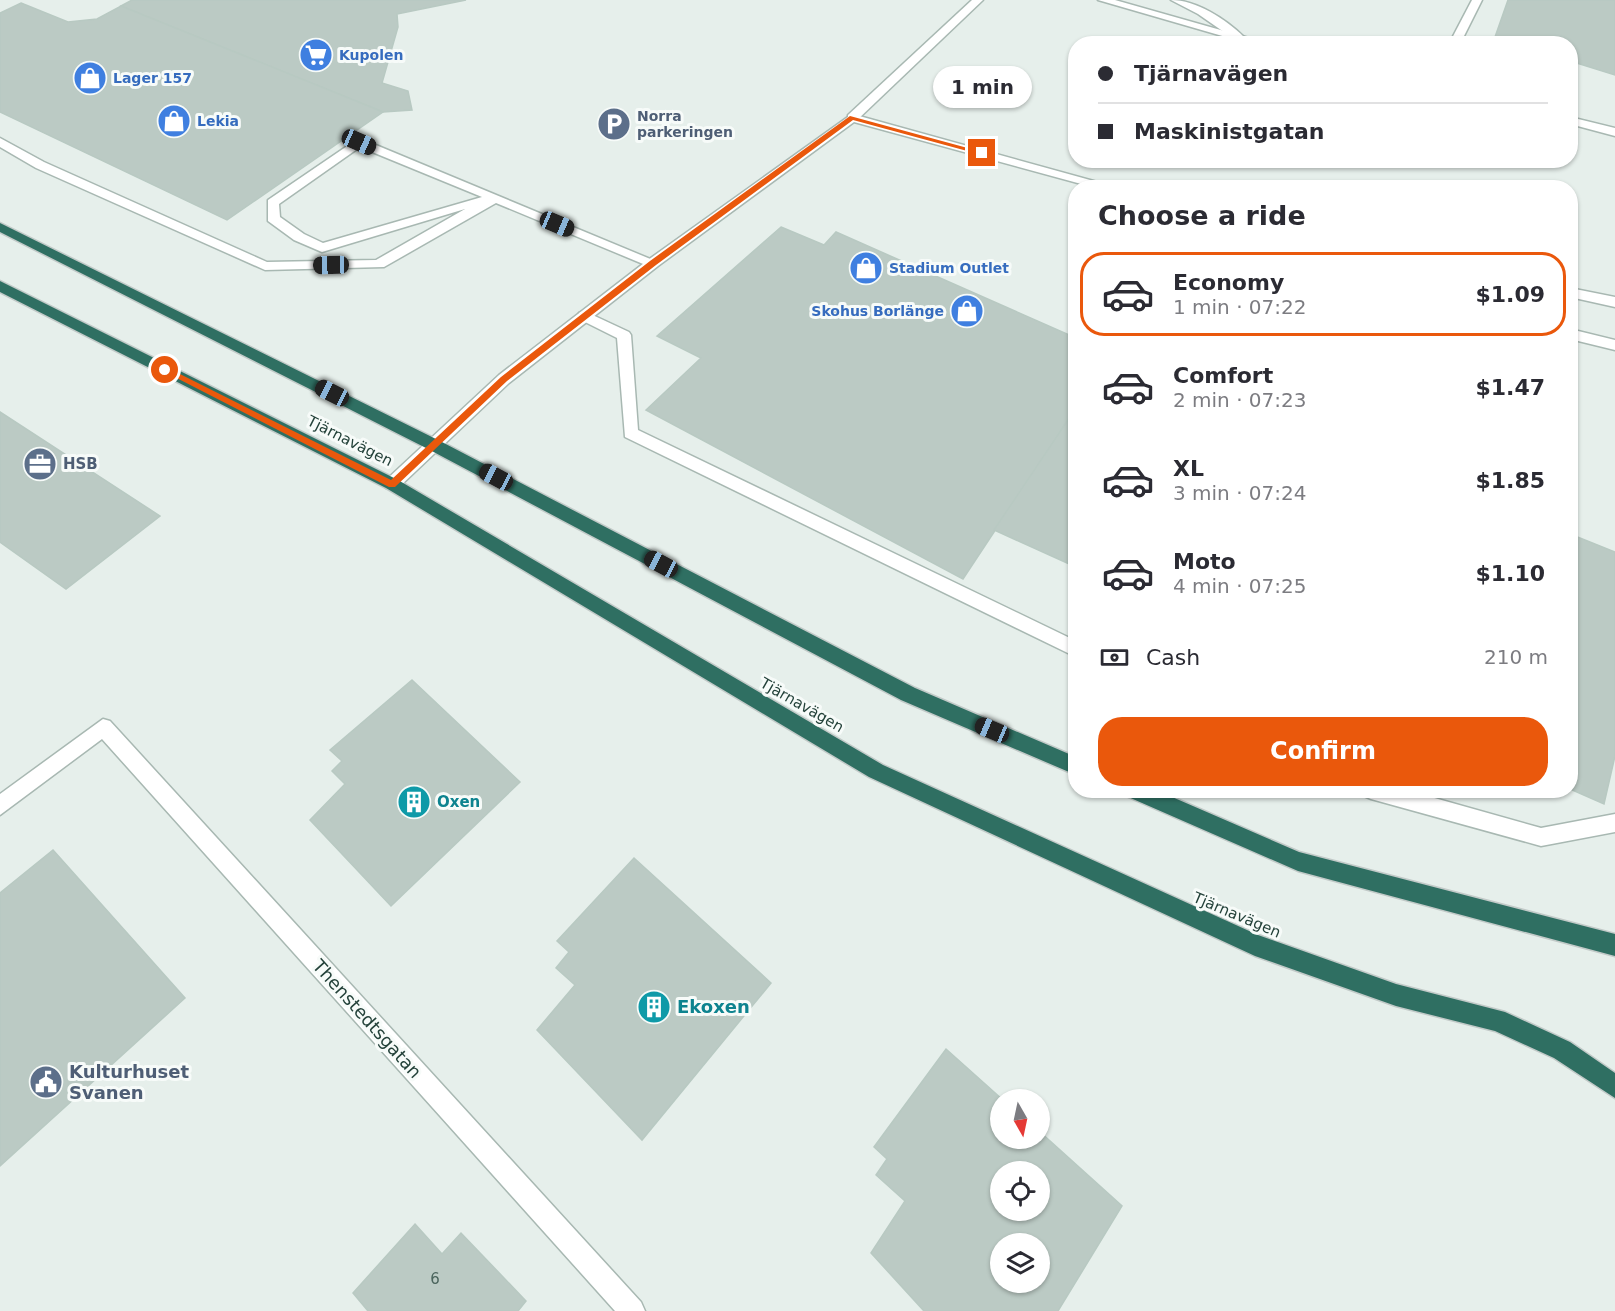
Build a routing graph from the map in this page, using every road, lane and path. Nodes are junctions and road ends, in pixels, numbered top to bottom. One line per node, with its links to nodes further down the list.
1 (978, 0): 8 (street)
2 (1103, 0): 5 (street)
3 (1176, 0): 6 (street)
4 (1477, 0): 7 (street)
5 (1234, 36)
6 (1237, 36)
7 (1458, 36)
8 (852, 118): 12 (street); 15 (street)
9 (1578, 122): 10 (street)
10 (1615, 132)
11 (0, 142): 13 (street)
12 (1083, 180)
13 (495, 198): 13 (street); 15 (street)
14 (0, 227): 22 (highway)
15 (653, 263): 19 (street)
16 (0, 286): 23 (highway, Tjärnavägen)
17 (1578, 294): 18 (street)
18 (1615, 302)
19 (584, 316): 22 (street); 24 (street)
20 (1578, 336): 21 (street)
21 (1615, 345)
22 (434, 445): 23 (street); 25 (highway)
23 (392, 484): 31 (highway, Tjärnavägen)
24 (1068, 646)
25 (1068, 763)
26 (1152, 798): 30 (highway)
27 (1400, 798): 29 (street)
28 (0, 806): 32 (street, Thenstedtsgatan)
29 (1615, 823)
30 (1615, 945)
31 (1615, 1087)
32 (632, 1311)

